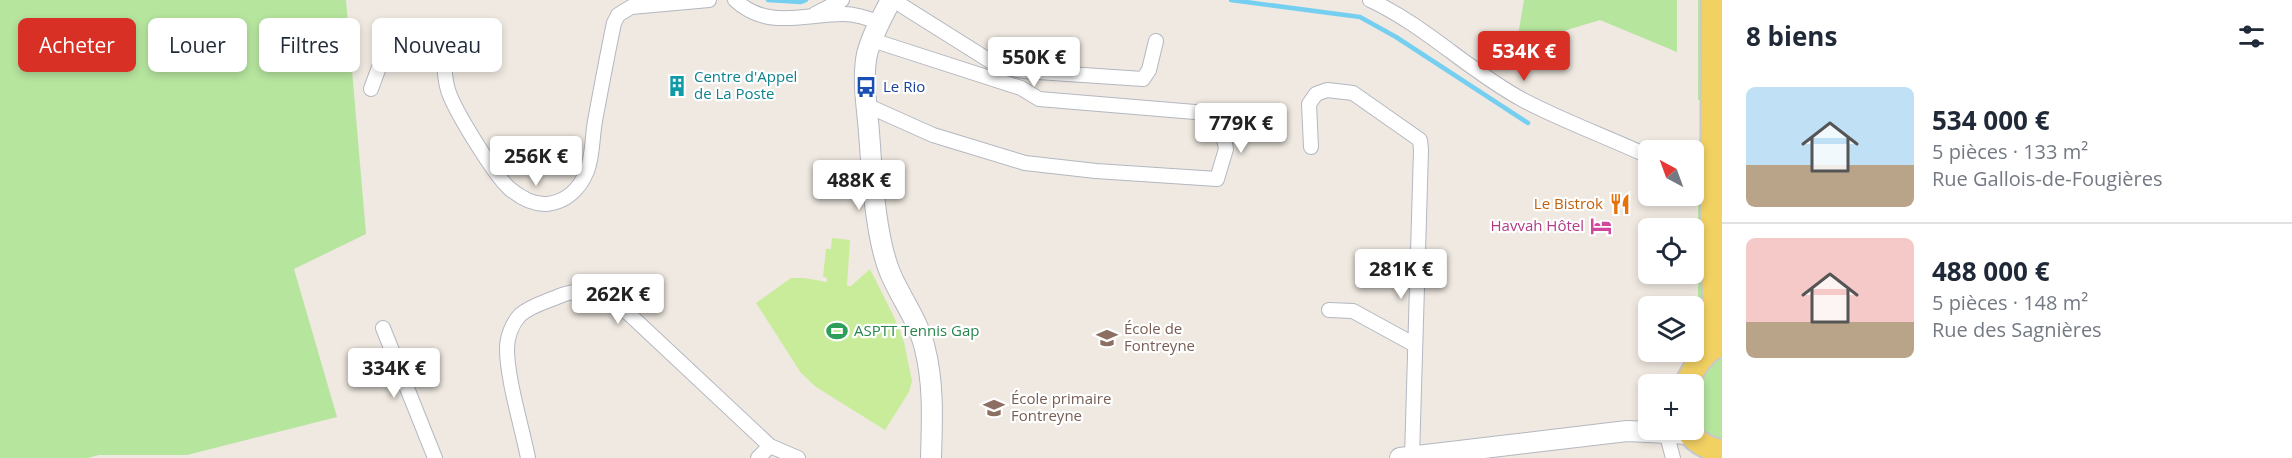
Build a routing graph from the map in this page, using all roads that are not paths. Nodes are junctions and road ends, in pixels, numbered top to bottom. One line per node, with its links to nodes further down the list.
1 (709, 0): 10 (street)
2 (735, 0): 7 (street)
3 (842, 0): 7 (street)
4 (892, 0): 8 (main road); 9 (street)
5 (1370, 0): 13 (street)
6 (1713, 0): 14 (main road)
7 (808, 18): 8 (street)
8 (876, 31): 11 (main road); 11 (street)
9 (1156, 41)
10 (371, 89)
11 (867, 105): 34 (main road)
12 (1311, 147): 19 (street)
13 (1638, 152)
14 (1709, 174): 20 (main road)
15 (1722, 248): 16 (main road)
16 (1722, 266)
17 (1329, 310): 19 (street)
18 (383, 328): 30 (street)
19 (1415, 345): 29 (street)
20 (1716, 346): 21 (main road)
21 (1691, 374)
22 (1638, 426): 23 (main road)
23 (1628, 430): 24 (main road); 29 (main road)
24 (1638, 432)
25 (1687, 440): 35 (street)
26 (1690, 440): 28 (main road)
27 (770, 446): 31 (street); 32 (street); 33 (street)
28 (1722, 451)
29 (1406, 457)
30 (435, 458)
31 (528, 458)
32 (758, 458)
33 (798, 458)
34 (931, 458)
35 (1673, 458)

